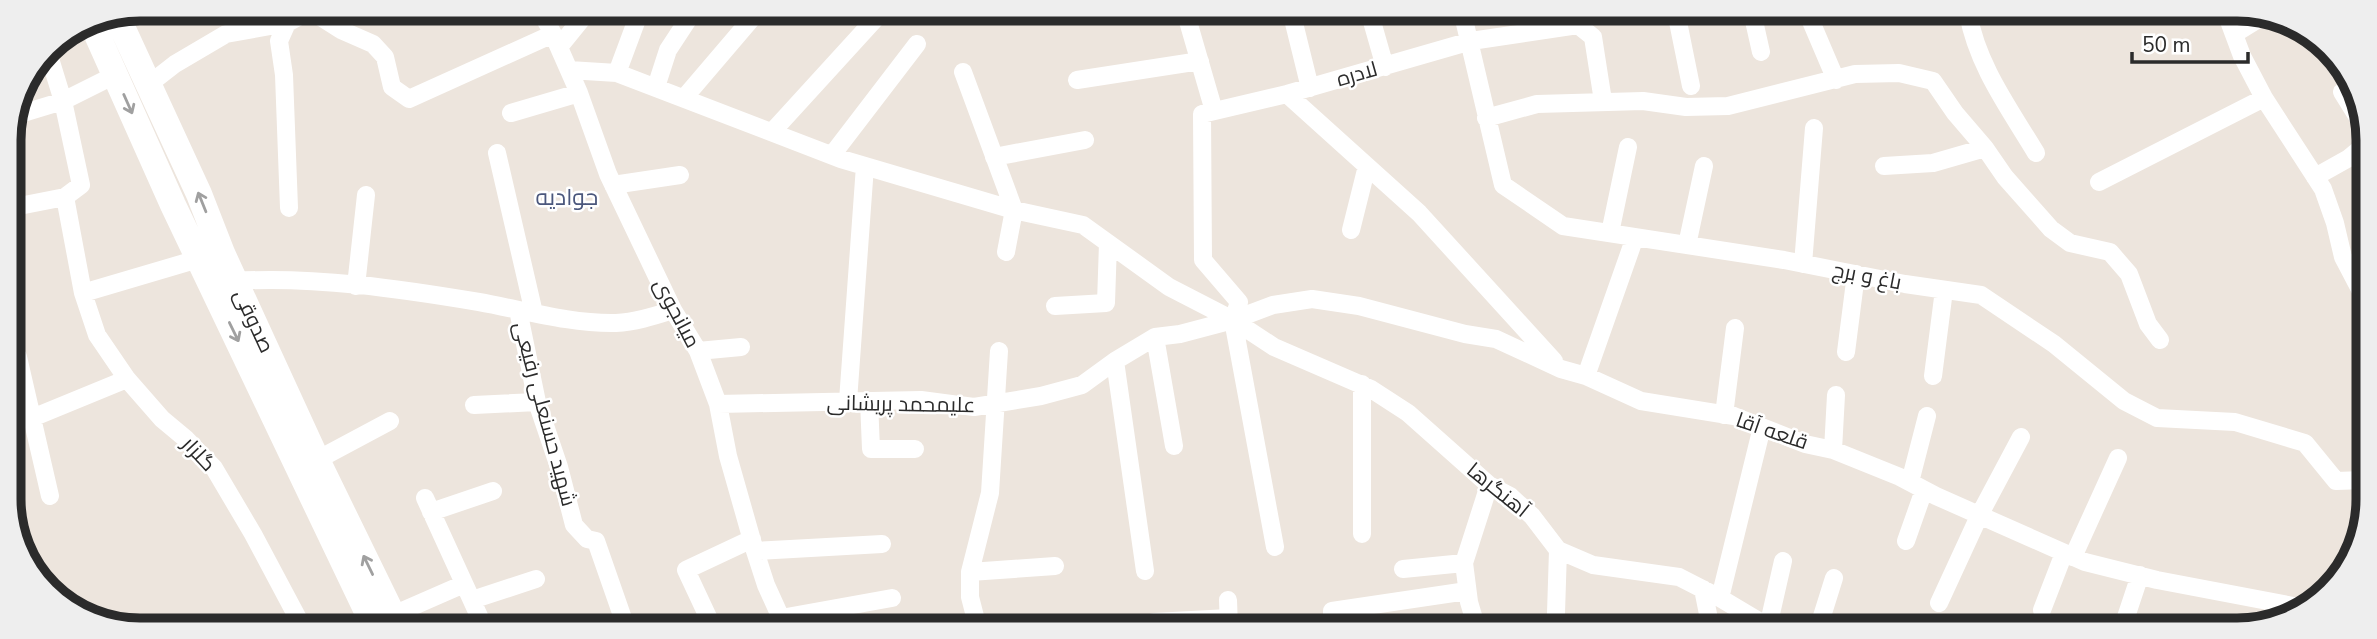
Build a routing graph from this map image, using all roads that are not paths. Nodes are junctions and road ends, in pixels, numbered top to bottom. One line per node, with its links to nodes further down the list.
1 (292, 21): 21 (street)
2 (328, 21): 24 (street)
3 (546, 21): 24 (street, میانجوی)
4 (577, 21): 24 (street)
5 (687, 21): 39 (street)
6 (750, 21): 44 (street)
7 (873, 21): 54 (street)
8 (1188, 21): 28 (street)
9 (1293, 21): 40 (street)
10 (1372, 21): 30 (street)
11 (1465, 21): 25 (street, باغ و برج)
12 (1474, 21): 25 (street)
13 (1678, 21): 38 (street)
14 (1754, 21): 27 (street)
15 (1811, 21): 35 (street)
16 (1969, 21): 60 (street)
17 (2229, 21): 23 (street)
18 (636, 22): 32 (street)
19 (2253, 22): 23 (street)
20 (120, 23): 37 (main road, صدوقی)
21 (287, 23): 37 (street); 74 (street)
22 (95, 30): 34 (main road, صدوقی)
23 (2234, 34): 45 (street)
24 (556, 40): 31 (street, میانجوی)
25 (1471, 41): 30 (street, لادره); 47 (street, لادره); 52 (street, باغ و برج)
26 (917, 44): 61 (street)
27 (1761, 52)
28 (1200, 61): 36 (street); 49 (street)
29 (51, 62): 46 (street)
30 (1385, 66): 40 (street, لادره)
31 (569, 70): 32 (street, آهنگرها); 42 (street, میانجوی)
32 (617, 72): 39 (street, آهنگرها)
33 (963, 72): 62 (street)
34 (115, 75): 46 (street); 82 (main road, صدوقی, one-way to 82)
35 (1836, 79): 47 (street); 57 (street)
36 (1077, 80)
37 (148, 85): 82 (main road, صدوقی, one-way to 37)
38 (1691, 86)
39 (656, 88): 44 (street, آهنگرها)
40 (1310, 88): 43 (street, لادره)
41 (2342, 92): 48 (street)
42 (579, 93): 51 (street); 70 (street, میانجوی)
43 (1287, 94): 49 (street, لادره); 64 (street)
44 (684, 98): 54 (street, آهنگرها)
45 (2264, 98): 68 (street); 69 (street)
46 (63, 101): 50 (street); 72 (street)
47 (1603, 102): 52 (street)
48 (2351, 107)
49 (1214, 111): 93 (street)
50 (24, 113)
51 (511, 113)
52 (1486, 118): 77 (street, باغ و برج)
53 (1814, 128): 83 (street)
54 (772, 132): 61 (street, آهنگرها)
55 (1085, 140): 62 (street)
56 (1628, 147): 77 (street)
57 (1985, 148): 66 (street); 96 (street)
58 (2356, 152): 68 (street)
59 (497, 153): 92 (street, شهید حسنعلی رفیعی)
60 (2036, 153)
61 (832, 155): 63 (street, آهنگرها)
62 (994, 157): 75 (street)
63 (865, 166): 75 (street, آهنگرها); 109 (street)
64 (1367, 166): 76 (street); 102 (street)
65 (1704, 166): 80 (street)
66 (1884, 166)
67 (680, 175): 70 (street)
68 (2315, 177): 85 (street)
69 (2099, 182)
70 (613, 185): 91 (street, میانجوی)
71 (366, 195): 87 (street)
72 (65, 197): 73 (street); 89 (street, گلزار)
73 (21, 206)
74 (289, 208)
75 (1014, 210): 79 (street, آهنگرها); 81 (street)
76 (1351, 230)
77 (1610, 233): 78 (street, باغ و برج)
78 (1635, 237): 80 (street, باغ و برج); 104 (street)
79 (1108, 243): 90 (street); 93 (street, آهنگرها)
80 (1687, 245): 83 (street, باغ و برج)
81 (1006, 252)
82 (210, 256): 86 (main road, صدوقی); 89 (street)
83 (1803, 264): 84 (street, باغ و برج)
84 (1856, 274): 88 (street, باغ و برج); 100 (street)
85 (2356, 282)
86 (223, 284): 87 (street); 125 (main road, صدوقی); 160 (main road, صدوقی, one-way to 160)
87 (356, 286): 92 (street)
88 (1944, 290): 105 (street); 126 (street, باغ و برج)
89 (83, 293): 106 (street, گلزار)
90 (1055, 306)
91 (673, 310): 92 (street); 98 (street, میانجوی)
92 (526, 312): 111 (street, شهید حسنعلی رفیعی)
93 (1233, 320): 95 (street, علیمحمد پریشانی); 102 (street, قلعه آقا); 107 (street, آهنگرها); 136 (street)
94 (1735, 328): 115 (street)
95 (1155, 337): 101 (street, علیمحمد پریشانی); 121 (street)
96 (2160, 340)
97 (741, 347): 98 (street)
98 (698, 351): 112 (street, میانجوی)
99 (999, 351): 113 (street)
100 (1846, 352)
101 (1115, 361): 113 (street, علیمحمد پریشانی); 143 (street)
102 (1561, 369): 104 (street, قلعه آقا)
103 (21, 370): 117 (street)
104 (1586, 376): 115 (street, قلعه آقا)
105 (1933, 376)
106 (127, 379): 117 (street); 159 (street, گلزار)
107 (1362, 384): 127 (street, آهنگرها); 132 (street)
108 (1836, 395): 123 (street)
109 (848, 401): 110 (street, علیمحمد پریشانی); 112 (street, علیمحمد پریشانی)
110 (869, 401): 113 (street, علیمحمد پریشانی); 122 (street)
111 (537, 402): 114 (street); 164 (street, شهید حسنعلی رفیعی)
112 (718, 404): 135 (street, میانجوی)
113 (996, 404): 144 (street)
114 (474, 405)
115 (1724, 415): 119 (street, قلعه آقا)
116 (1927, 416): 128 (street)
117 (32, 418): 130 (street)
118 (390, 421): 125 (street)
119 (1762, 427): 123 (street, قلعه آقا); 152 (street)
120 (2021, 437): 131 (street)
121 (1174, 446)
122 (915, 449)
123 (1833, 450): 128 (street, قلعه آقا)
124 (2118, 458): 138 (street)
125 (317, 460): 161 (main road, صدوقی, one-way to 125)
126 (2356, 480)
127 (1489, 485): 137 (street, آهنگرها); 140 (street)
128 (1917, 486): 131 (street, قلعه آقا); 133 (street)
129 (493, 491): 150 (street)
130 (50, 496)
131 (1980, 514): 138 (street, قلعه آقا); 154 (street)
132 (1362, 534)
133 (1906, 541)
134 (882, 544): 135 (street)
135 (753, 545): 158 (street); 165 (street, میانجوی)
136 (1275, 547)
137 (1558, 550): 148 (street, آهنگرها); 157 (street)
138 (2069, 555): 145 (street, قلعه آقا); 156 (street)
139 (1783, 561): 173 (street)
140 (1464, 563): 142 (street); 149 (street)
141 (1055, 566): 144 (street)
142 (1403, 569)
143 (1144, 570)
144 (970, 572): 167 (street)
145 (2140, 575): 155 (street, قلعه آقا); 175 (street)
146 (1834, 578): 174 (street)
147 (536, 579): 150 (street)
148 (1703, 589): 152 (street, آهنگرها); 171 (street)
149 (1467, 591): 169 (street); 170 (street)
150 (468, 592): 162 (street); 163 (street)
151 (892, 598): 166 (street)
152 (1720, 598): 172 (street, آهنگرها)
153 (1228, 600): 168 (street)
154 (1939, 603)
155 (2290, 605)
156 (2042, 610)
157 (1556, 613)
158 (708, 617)
159 (298, 618)
160 (386, 618)
161 (386, 618)
162 (399, 618)
163 (480, 618)
164 (623, 618)
165 (781, 618)
166 (805, 618)
167 (975, 618)
168 (1229, 618)
169 (1332, 618)
170 (1474, 618)
171 (1709, 618)
172 (1753, 618)
173 (1772, 618)
174 (1821, 618)
175 (2126, 618)

